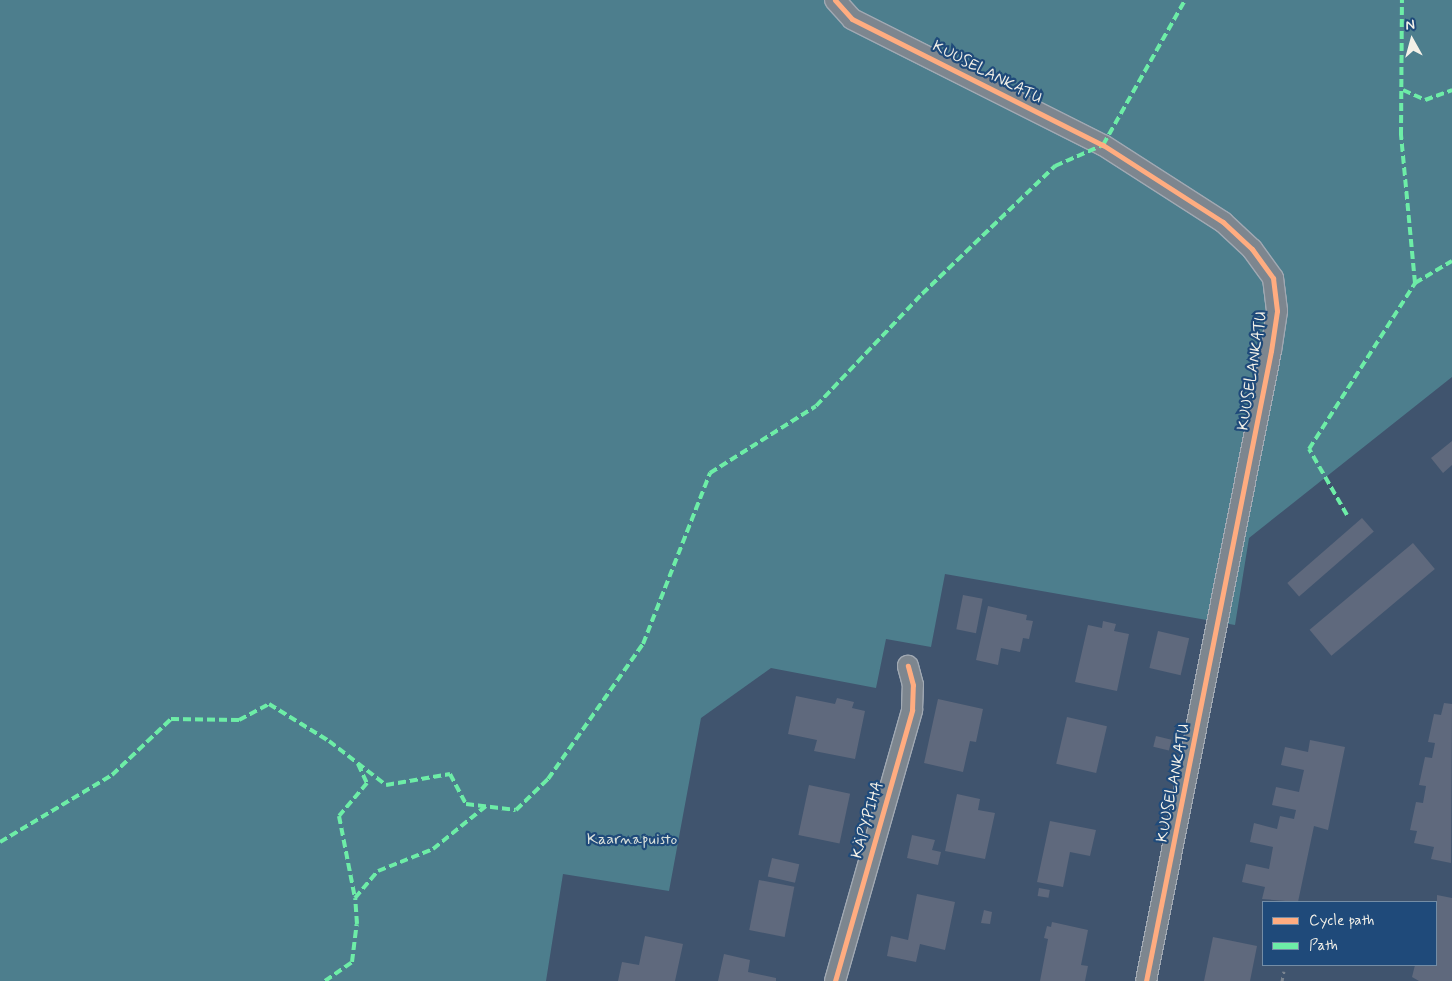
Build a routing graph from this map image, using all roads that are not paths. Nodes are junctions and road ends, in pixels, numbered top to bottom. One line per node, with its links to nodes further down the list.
1 (835, 0): 4 (street, KUUSELANKATU)
2 (908, 666): 3 (street, KÄPYPIHA)
3 (836, 981)
4 (1146, 981)

